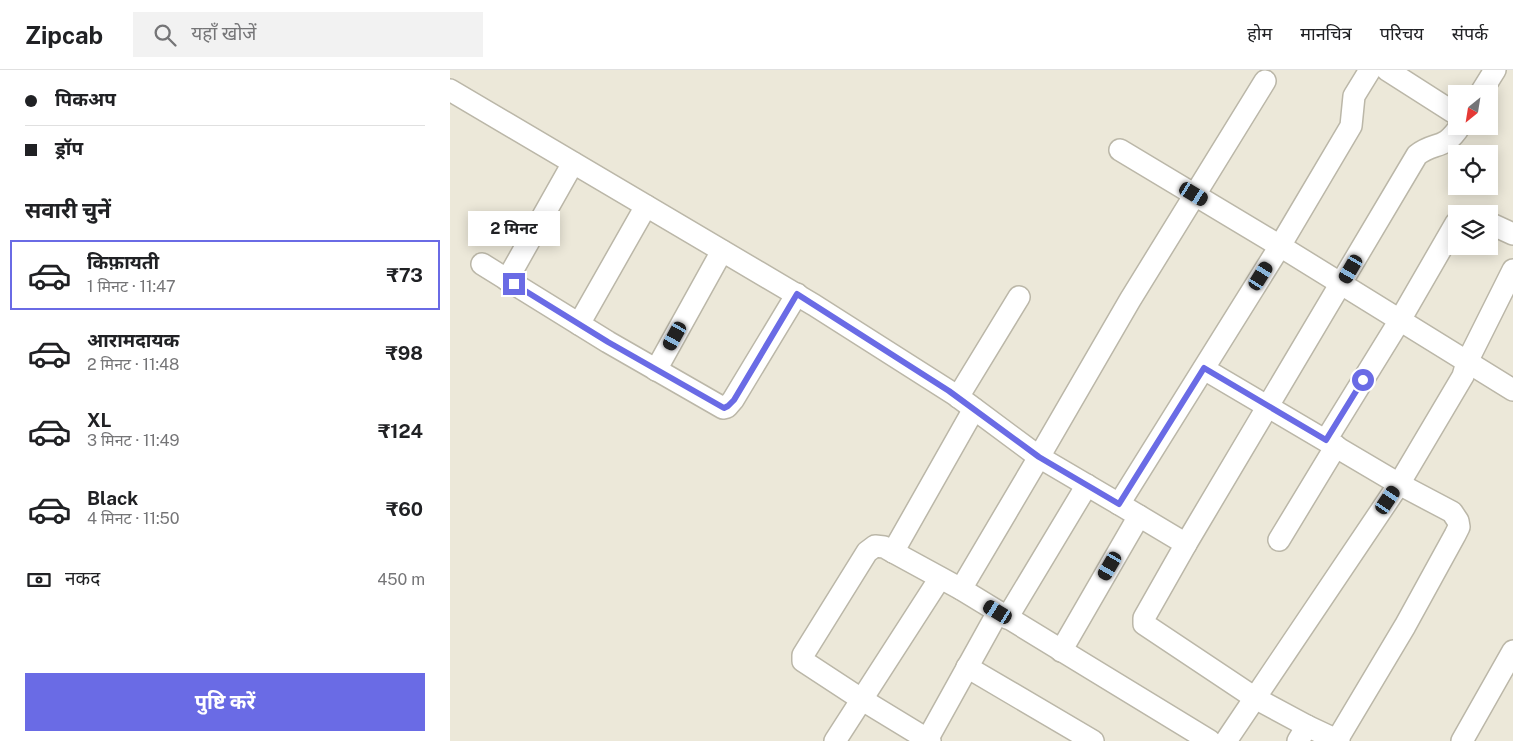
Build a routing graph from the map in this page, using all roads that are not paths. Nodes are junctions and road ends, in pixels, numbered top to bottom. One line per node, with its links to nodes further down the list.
1 (1370, 70): 16 (street)
2 (1387, 70): 7 (street)
3 (1496, 70): 5 (street)
4 (1265, 82): 11 (street)
5 (1486, 85)
6 (450, 90): 10 (street)
7 (1448, 109)
8 (1454, 135): 21 (street)
9 (1120, 150): 11 (street)
10 (573, 163): 12 (street); 20 (street)
11 (1194, 194): 16 (street); 33 (street)
12 (646, 206): 17 (street); 25 (street)
13 (1498, 227): 14 (street)
14 (1513, 234)
15 (1448, 237): 24 (street)
16 (1280, 246): 21 (street); 27 (street)
17 (722, 251): 22 (street); 28 (street)
18 (482, 264): 20 (street)
19 (1513, 270): 26 (street)
20 (507, 280): 25 (street)
21 (1341, 285): 24 (street); 31 (street)
22 (797, 294): 28 (street); 30 (street)
23 (1019, 297): 30 (street)
24 (1400, 320): 26 (street); 32 (street)
25 (579, 324): 28 (street)
26 (1467, 362): 29 (street); 34 (street)
27 (1204, 368): 31 (street); 36 (street)
28 (656, 370)
29 (1513, 390)
30 (966, 403): 33 (street); 40 (street)
31 (1268, 406): 32 (street); 39 (street)
32 (1331, 443): 34 (street); 38 (street)
33 (1039, 457): 35 (street); 42 (street)
34 (1398, 484): 47 (street); 51 (street)
35 (1086, 485): 36 (street); 43 (street)
36 (1119, 504): 37 (street)
37 (1139, 516): 39 (street); 44 (street)
38 (1279, 540)
39 (1186, 544): 47 (street)
40 (893, 552): 41 (street); 48 (street)
41 (940, 578): 42 (street); 48 (street)
42 (960, 589): 43 (street)
43 (1003, 615): 44 (street); 46 (street)
44 (1061, 651): 54 (street)
45 (1513, 652): 56 (street)
46 (967, 667): 50 (street); 53 (street)
47 (1255, 698): 49 (street); 55 (street)
48 (861, 699): 50 (street); 52 (street)
49 (1302, 734): 51 (street)
50 (928, 740)
51 (1338, 740)
52 (835, 741)
53 (1093, 741)
54 (1210, 741)
55 (1226, 741)
56 (1462, 741)

